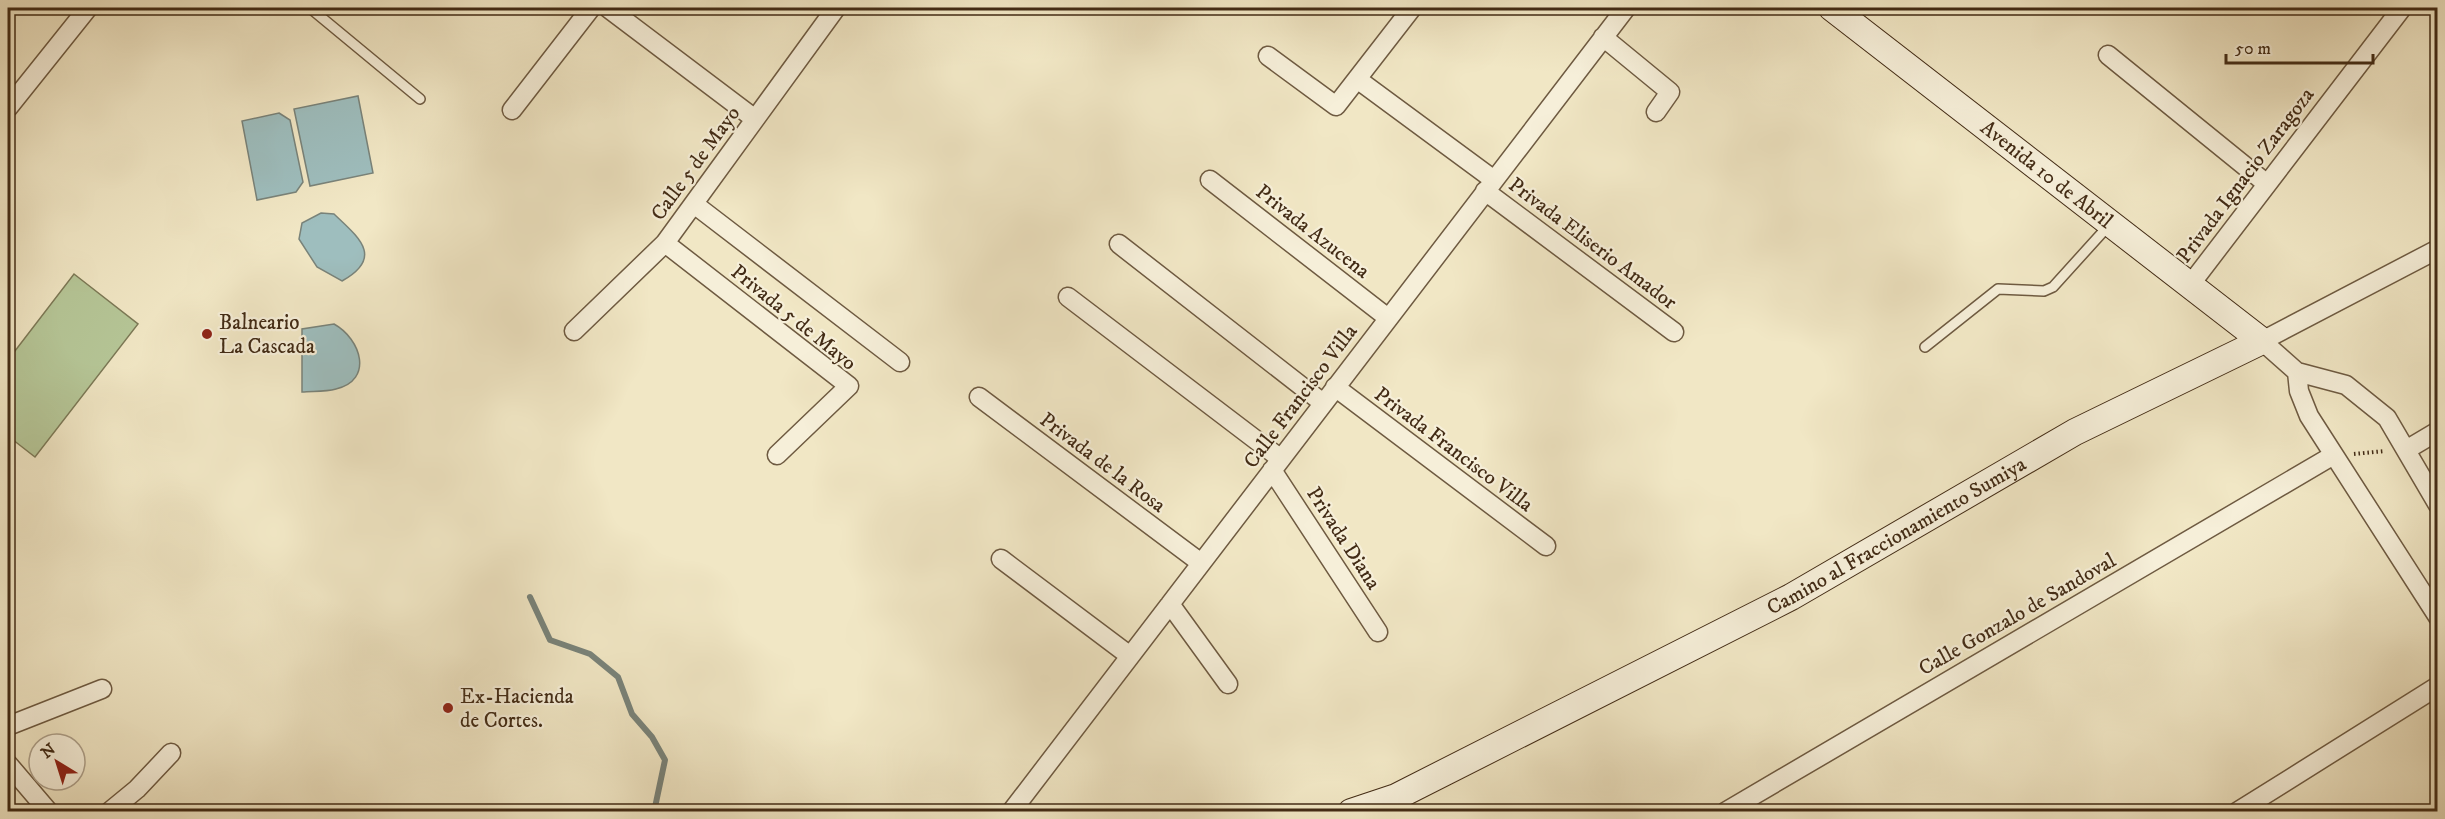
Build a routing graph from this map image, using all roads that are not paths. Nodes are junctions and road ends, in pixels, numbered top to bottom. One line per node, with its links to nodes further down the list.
1 (88, 8): 15 (street)
2 (310, 8): 14 (lane)
3 (591, 8): 16 (street)
4 (608, 8): 18 (street)
5 (836, 8): 18 (street, Calle 5 de Mayo)
6 (1412, 8): 13 (street)
7 (1626, 8): 10 (street, Calle Francisco Villa)
8 (1832, 8): 23 (street, Avenida 10 de Abril)
9 (2402, 8): 20 (street, Privada Ignacio Zaragoza)
10 (1603, 37): 17 (street); 21 (street, Calle Francisco Villa)
11 (1268, 56): 13 (street)
12 (2108, 56): 20 (street)
13 (1357, 79): 21 (street, Privada Eliserio Amador)
14 (420, 99)
15 (8, 108)
16 (512, 110)
17 (1656, 112)
18 (755, 120): 22 (street, Calle 5 de Mayo)
19 (1210, 180): 29 (street, Privada Azucena)
20 (2267, 184): 27 (street, Privada Ignacio Zaragoza)
21 (1490, 185): 29 (street, Calle Francisco Villa); 31 (street, Privada Eliserio Amador)
22 (694, 204): 24 (street, Calle 5 de Mayo); 34 (street, Privada 5 de Mayo)
23 (2111, 223): 27 (street, Avenida 10 de Abril); 33 (lane)
24 (665, 243): 30 (street, Calle 5 de Mayo); 41 (street, Privada 5 de Mayo)
25 (1119, 244): 38 (street)
26 (2438, 249): 32 (street, Camino al Fraccionamiento Sumiya)
27 (2190, 285): 32 (street, Avenida 10 de Abril)
28 (1068, 297): 43 (street, Privada Diana)
29 (1388, 318): 36 (street, Calle Francisco Villa)
30 (574, 331)
31 (1674, 332)
32 (2262, 341): 35 (street); 61 (street, Camino al Fraccionamiento Sumiya)
33 (1925, 347)
34 (900, 362)
35 (2297, 372): 40 (street); 42 (street)
36 (1335, 387): 38 (street, Calle Francisco Villa); 45 (street, Privada Francisco Villa)
37 (979, 397): 47 (street, Privada de la Rosa)
38 (1323, 403): 43 (street, Calle Francisco Villa)
39 (2438, 431): 40 (street)
40 (2406, 450): 44 (street)
41 (777, 455)
42 (2332, 456): 49 (street); 62 (street, Calle Gonzalo de Sandoval)
43 (1277, 464): 47 (street, Calle Francisco Villa); 50 (street, Privada Diana)
44 (2438, 505)
45 (1546, 546)
46 (1001, 559): 51 (street)
47 (1201, 563): 48 (street, Calle Francisco Villa)
48 (1170, 604): 51 (street, Calle Francisco Villa); 52 (street)
49 (2438, 617)
50 (1378, 632)
51 (1130, 656): 60 (street, Calle Francisco Villa)
52 (1228, 684)
53 (2438, 686): 63 (street)
54 (102, 689): 55 (street)
55 (8, 726)
56 (171, 753): 59 (street)
57 (8, 764): 58 (street)
58 (49, 812)
59 (109, 812)
60 (1011, 812)
61 (1351, 812)
62 (1725, 812)
63 (2237, 812)

